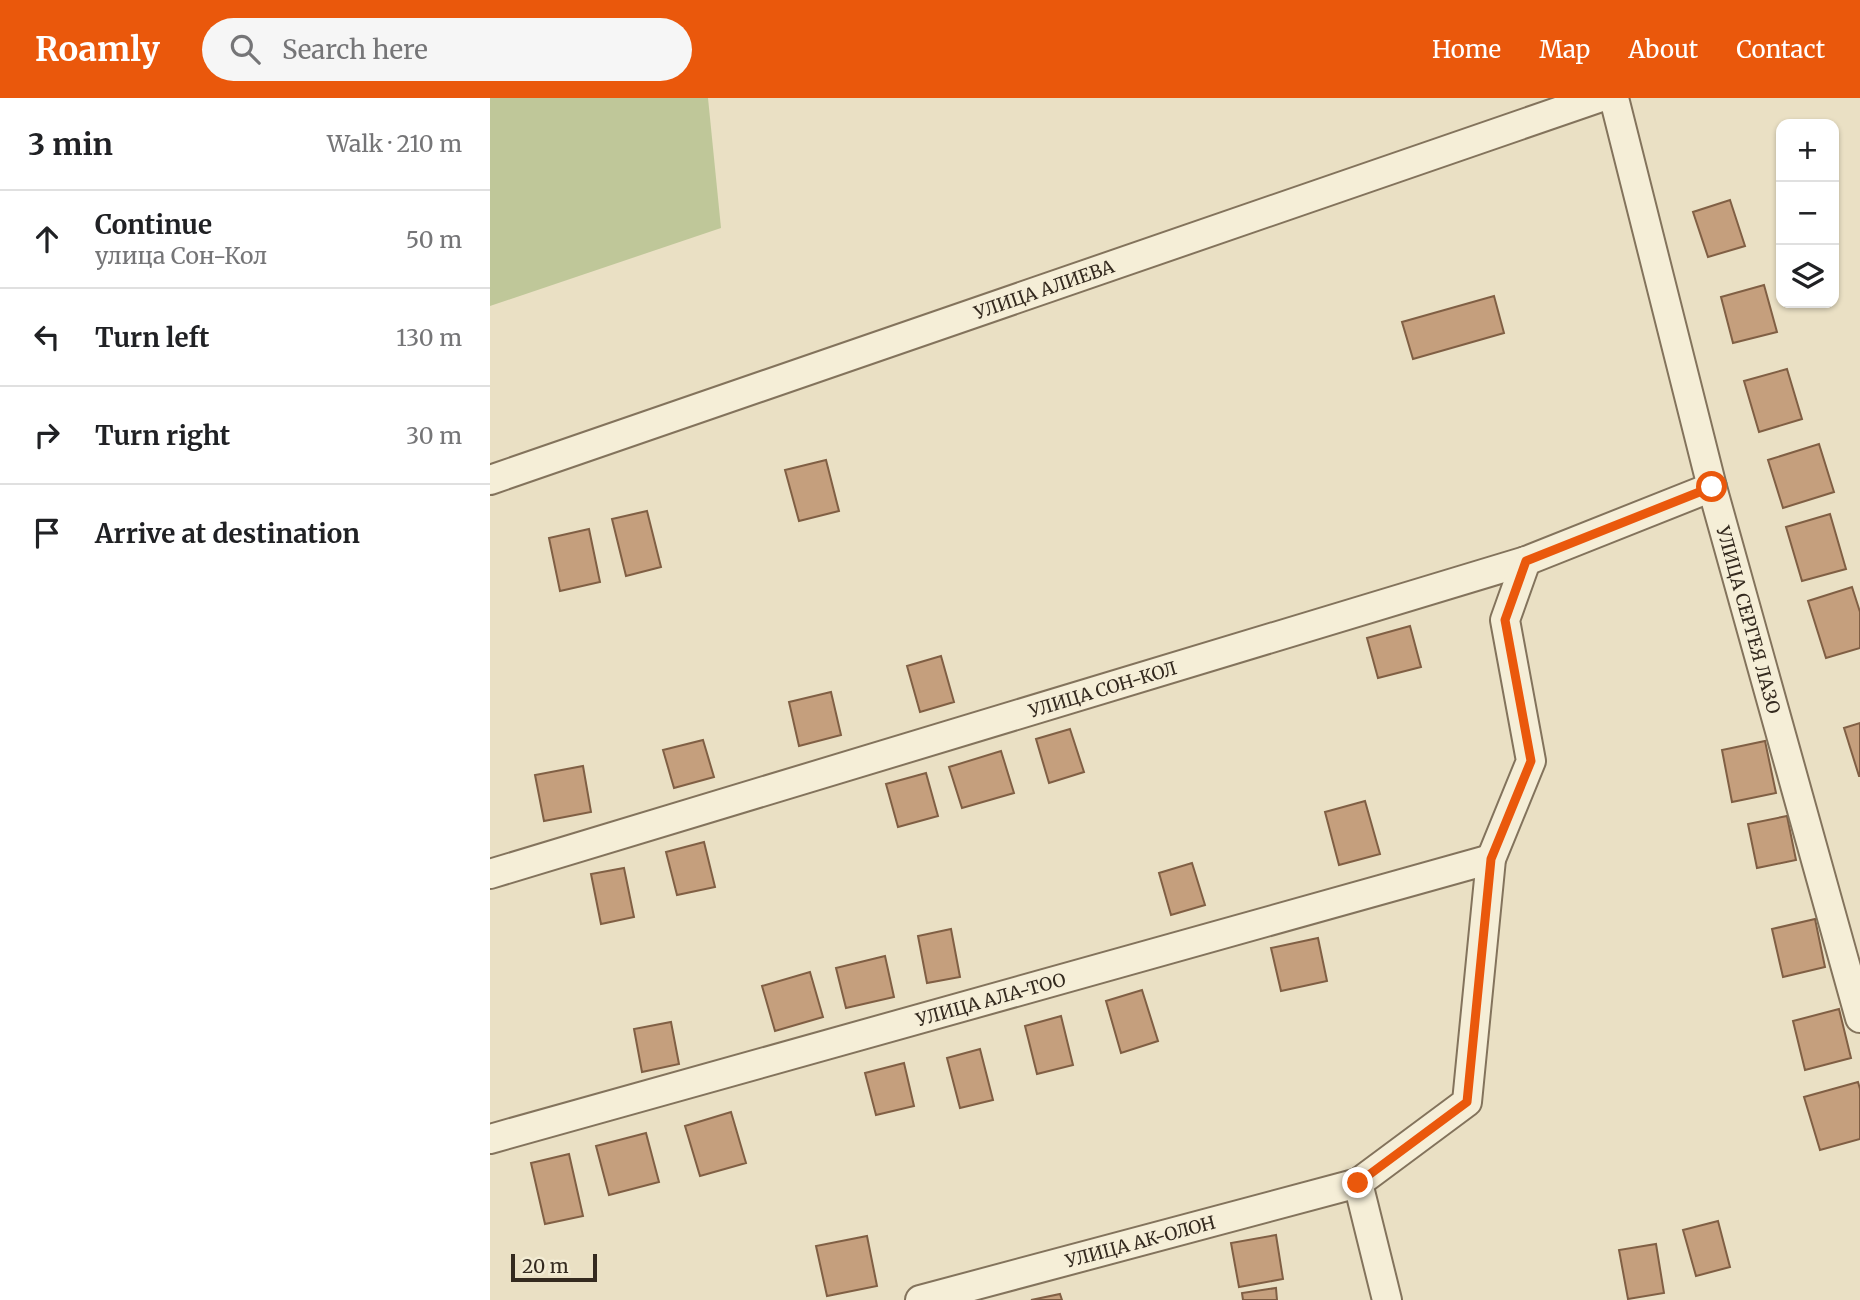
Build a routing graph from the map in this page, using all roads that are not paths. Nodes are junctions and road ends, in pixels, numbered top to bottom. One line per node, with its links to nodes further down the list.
1 (1598, 98): 3 (street, УЛИЦА АЛИЕВА)
2 (1614, 98): 4 (street, УЛИЦА СЕРГЕЯ ЛАЗО)
3 (490, 480)
4 (1712, 487): 5 (street, УЛИЦА СОН-КОЛ); 8 (street, УЛИЦА СЕРГЕЯ ЛАЗО)
5 (1526, 561): 6 (street); 7 (street, УЛИЦА СОН-КОЛ)
6 (1491, 859): 9 (street, УЛИЦА АЛА-ТОО); 10 (street)
7 (490, 874)
8 (1860, 1018)
9 (490, 1139)
10 (1358, 1183): 11 (street, УЛИЦА АК-ОЛОН); 12 (street)
11 (920, 1300)
12 (1387, 1300)

